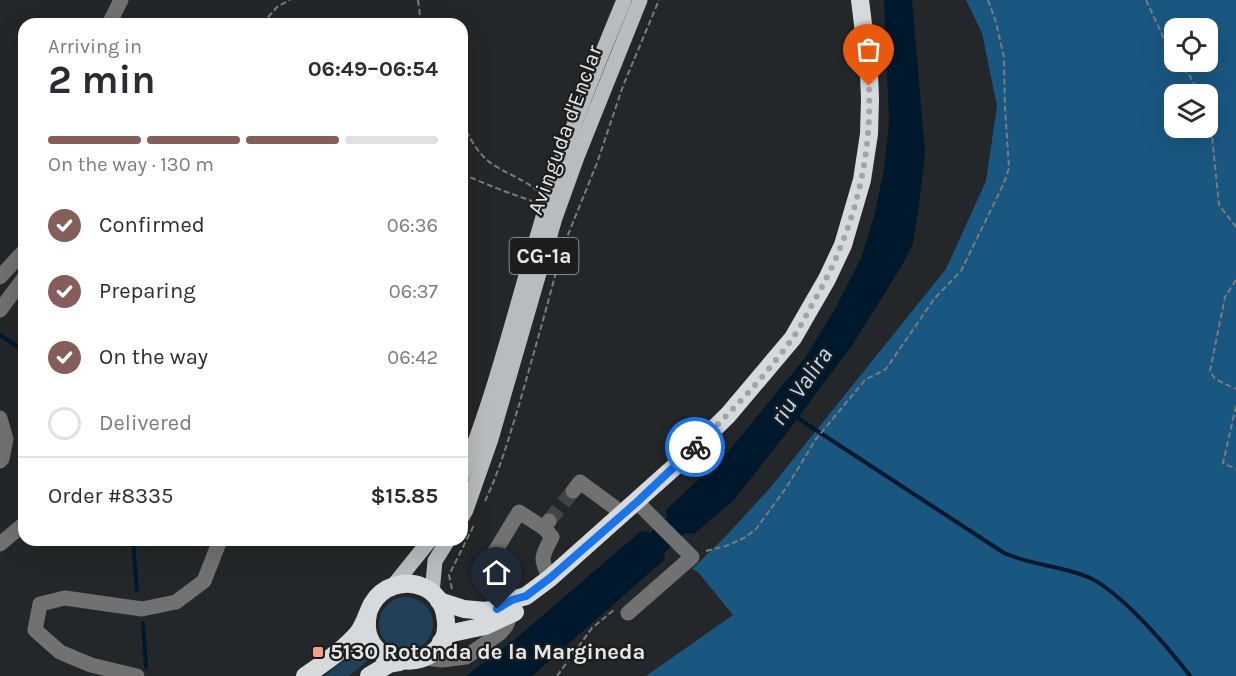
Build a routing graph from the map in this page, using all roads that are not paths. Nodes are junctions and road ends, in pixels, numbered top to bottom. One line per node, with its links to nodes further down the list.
1 (121, 0): 5 (street)
2 (624, 0): 11 (main road, Avinguda d'Enclar / CG-1a)
3 (640, 0): 15 (main road, Avinguda d'Enclar / CG-1a)
4 (860, 0): 14 (highway)
5 (111, 18)
6 (18, 258): 7 (street)
7 (0, 277)
8 (18, 286): 9 (street)
9 (0, 310)
10 (0, 418): 12 (street)
11 (468, 459)
12 (0, 461)
13 (573, 491): 16 (street)
14 (637, 502): 16 (highway); 27 (street)
15 (468, 504)
16 (622, 515): 23 (highway)
17 (18, 529): 18 (street)
18 (0, 544)
19 (218, 546): 33 (street)
20 (425, 546): 24 (main road)
21 (444, 546): 26 (main road)
22 (491, 558): 23 (street)
23 (550, 578): 25 (highway)
24 (393, 586): 26 (highway); 28 (highway)
25 (526, 596): 26 (highway); 29 (highway)
26 (435, 597): 30 (highway)
27 (628, 613)
28 (368, 614): 32 (highway); 34 (highway)
29 (511, 614): 30 (highway); 31 (street)
30 (441, 642): 31 (highway)
31 (426, 658): 32 (highway)
32 (400, 662): 35 (highway)
33 (137, 676)
34 (305, 676)
35 (369, 676)

